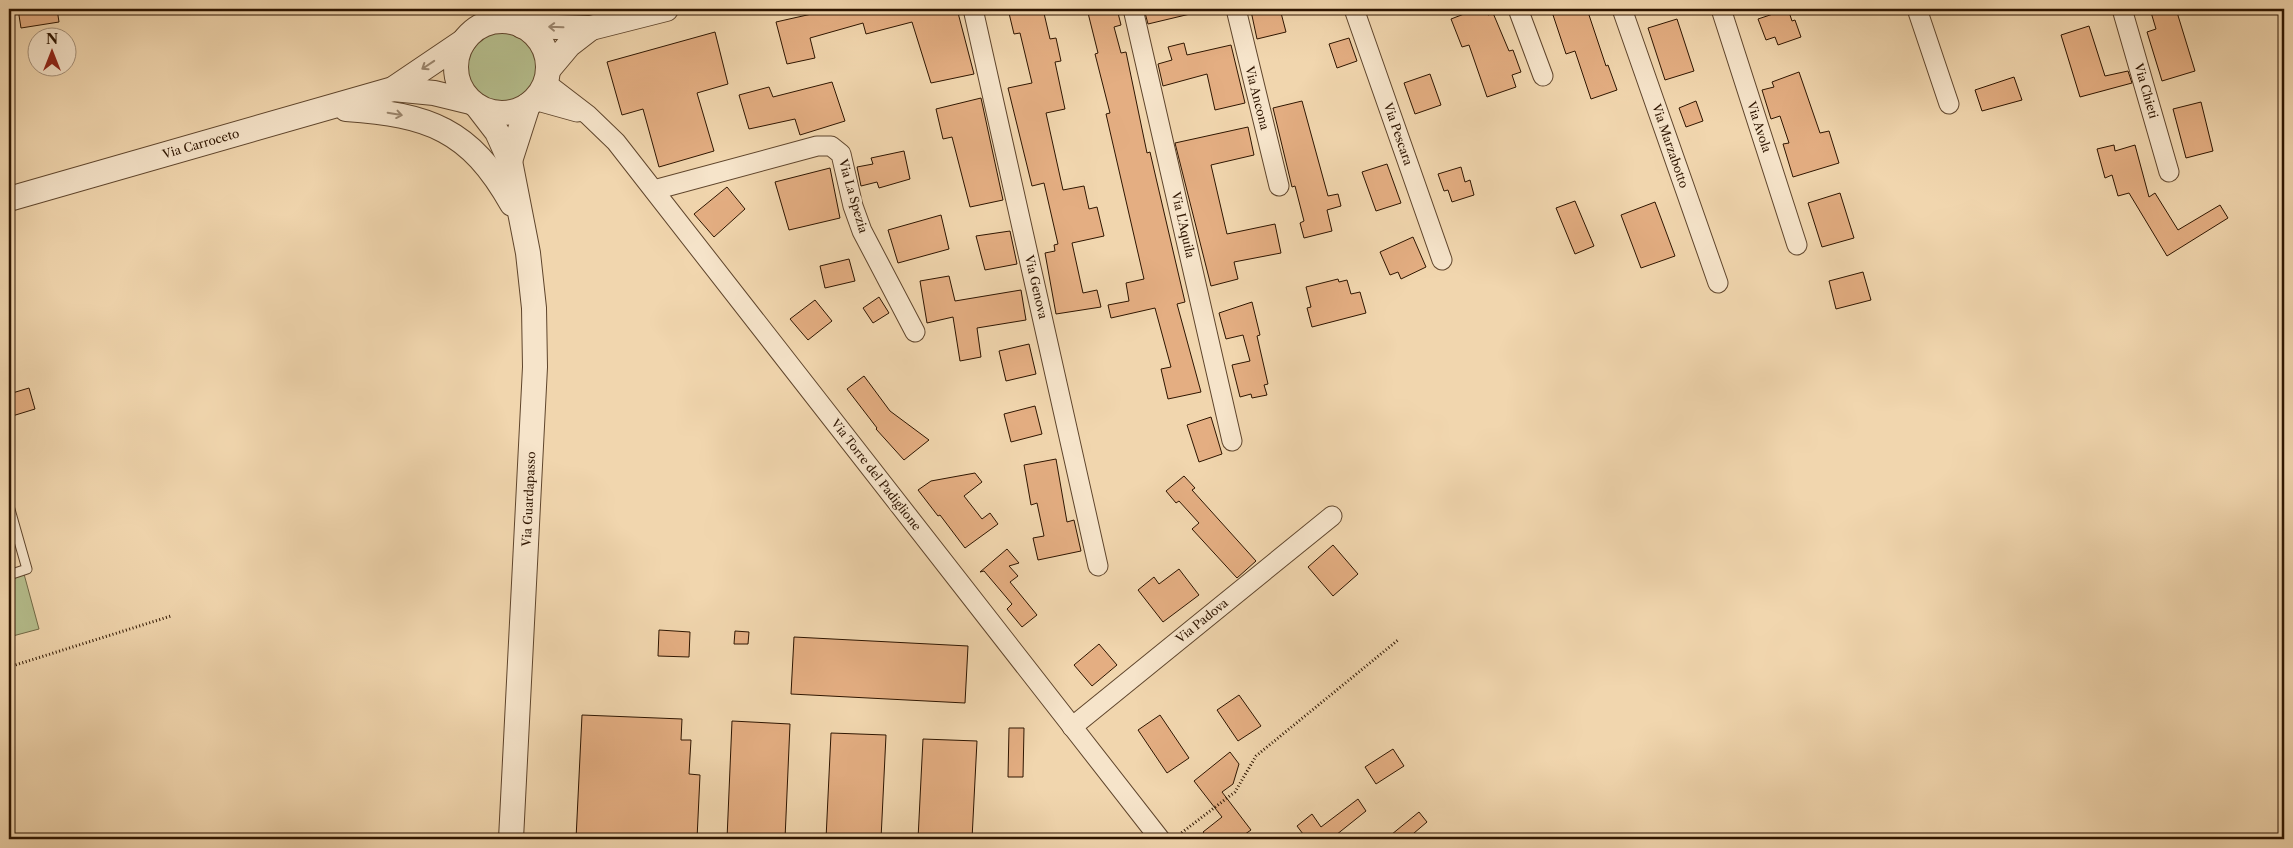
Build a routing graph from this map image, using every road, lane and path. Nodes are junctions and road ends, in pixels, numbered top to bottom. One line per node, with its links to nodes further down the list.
1 (666, 9): 12 (street)
2 (973, 9): 33 (street, Via Genova)
3 (1133, 9): 30 (street, Via L'Aquila)
4 (1236, 9): 22 (street, Via Ancona)
5 (1354, 9): 27 (street, Via Pescara)
6 (1518, 9): 14 (street)
7 (1622, 9): 28 (street, Via Marzabotto)
8 (1721, 9): 26 (street, Via Avola)
9 (1917, 9): 18 (street)
10 (2122, 9): 21 (street, Via Chieti)
11 (522, 26): 12 (street, one-way to 11); 13 (street); 16 (street)
12 (591, 28): 16 (street)
13 (464, 40): 15 (street, Via Carroceto, one-way to 15); 17 (street)
14 (1543, 76)
15 (393, 89): 17 (street, Via Carroceto); 19 (street, Via Carroceto)
16 (539, 89): 17 (street); 20 (street, Via Guardapasso); 23 (street, Via Torre del Padiglione)
17 (474, 104): 20 (street, Via Guardapasso)
18 (1949, 104)
19 (329, 107): 24 (street, Via Carroceto); 25 (street, one-way to 25)
20 (510, 161): 25 (street, Via Guardapasso)
21 (2169, 172)
22 (1279, 186)
23 (654, 190): 29 (street, Via La Spezia); 38 (street, Via Torre del Padiglione)
24 (9, 199)
25 (523, 224): 39 (street, Via Guardapasso)
26 (1797, 245)
27 (1442, 260)
28 (1718, 283)
29 (915, 332)
30 (1232, 441)
31 (9, 506): 34 (lane)
32 (1332, 516): 38 (street, Via Padova)
33 (1098, 566)
34 (9, 575)
35 (171, 616): 37 (path)
36 (1398, 640): 41 (path)
37 (9, 667)
38 (1072, 727): 40 (street, Via Torre del Padiglione)
39 (511, 839)
40 (1160, 839)
41 (1172, 839)

